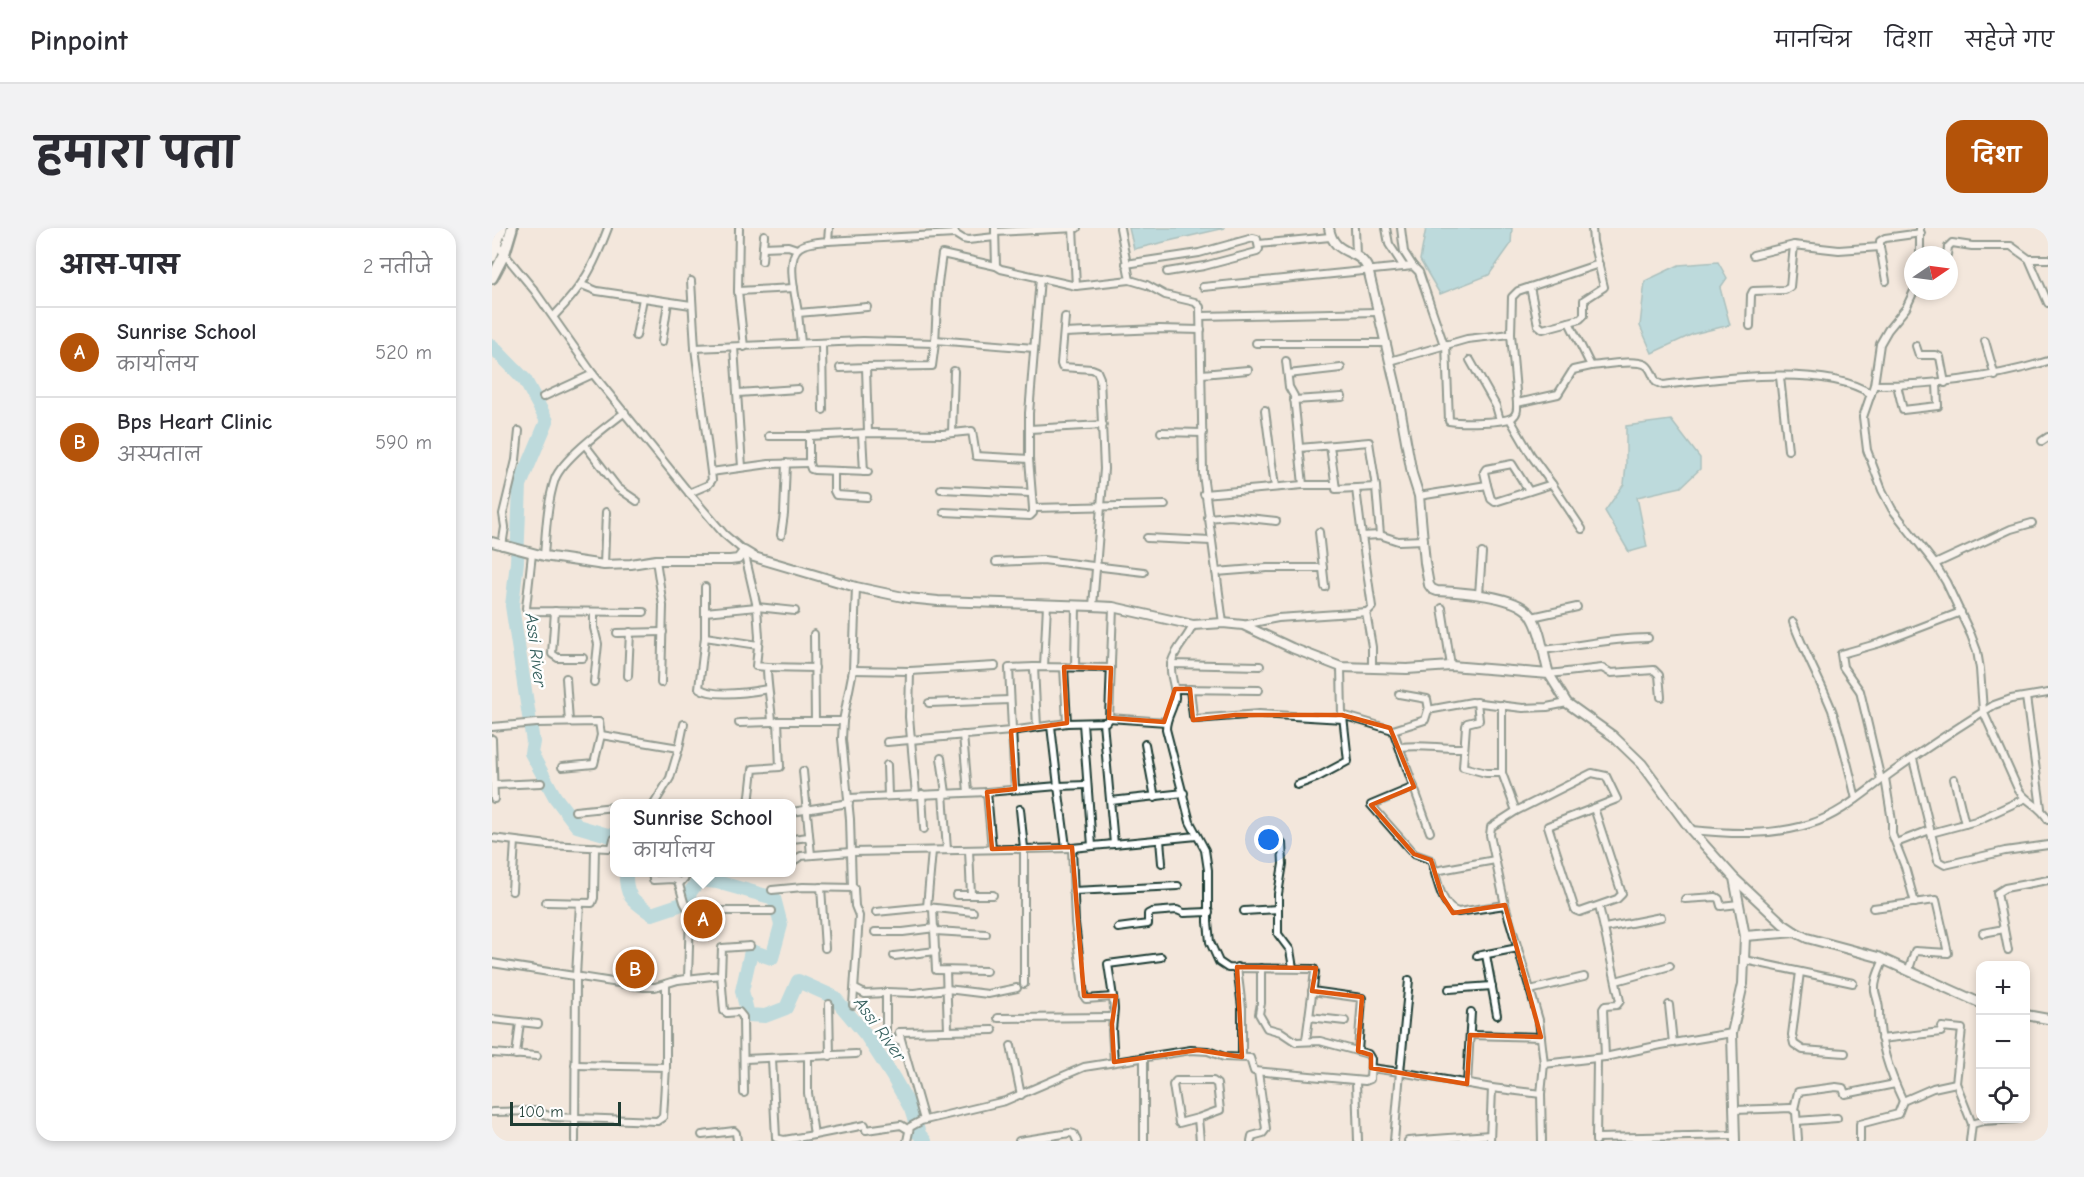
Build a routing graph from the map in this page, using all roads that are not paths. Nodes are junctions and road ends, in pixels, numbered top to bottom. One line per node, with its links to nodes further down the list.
1 (502, 228): 20 (main road)
2 (512, 228): 28 (main road)
3 (608, 228): 47 (street)
4 (739, 228): 52 (street)
5 (829, 228): 19 (street)
6 (1073, 228): 7 (street); 16 (street); 48 (street)
7 (1077, 228)
8 (1120, 228): 35 (street)
9 (1329, 228): 18 (street)
10 (1355, 228): 30 (street)
11 (1386, 228): 39 (street)
12 (1401, 228): 38 (street)
13 (1592, 228): 36 (street)
14 (1920, 230): 23 (street); 26 (street)
15 (954, 231): 16 (street); 19 (street)
16 (995, 232): 37 (street)
17 (764, 235): 25 (street)
18 (1330, 237): 21 (street); 30 (street)
19 (828, 241): 27 (street)
20 (495, 242): 28 (street); 31 (main road)
21 (1259, 244): 35 (street); 41 (street)
22 (1794, 245): 26 (street); 29 (street); 65 (street)
23 (1920, 246)
24 (1949, 246): 32 (street)
25 (763, 247): 27 (street); 34 (street)
26 (1880, 248): 46 (street)
27 (796, 249): 51 (street)
28 (504, 255): 42 (main road); 61 (street)
29 (1753, 255)
30 (1356, 256): 40 (street)
31 (492, 257)
32 (2030, 259): 33 (street); 56 (street)
33 (2048, 259)
34 (762, 261)
35 (1126, 264): 44 (street)
36 (1599, 264): 50 (street); 64 (street)
37 (996, 266): 43 (street); 72 (street)
38 (1413, 266): 39 (street); 77 (street)
39 (1404, 267): 40 (street)
40 (1368, 269): 49 (street); 59 (street)
41 (1167, 272)
42 (492, 278)
43 (1040, 278): 48 (street); 82 (street)
44 (1130, 280): 48 (street); 62 (street)
45 (691, 281): 57 (street)
46 (1886, 281)
47 (582, 285): 53 (street); 61 (street)
48 (1076, 286)
49 (1203, 287)
50 (1530, 287): 64 (street); 68 (street)
51 (794, 288): 52 (street); 60 (street)
52 (738, 291): 80 (street)
53 (642, 298): 55 (street); 69 (street)
54 (1910, 300): 100 (street)
55 (668, 302): 57 (street); 71 (street)
56 (2048, 303)
57 (691, 305): 81 (street)
58 (867, 307): 60 (street)
59 (1378, 312): 62 (street); 76 (street)
60 (798, 313): 73 (street)
61 (554, 316): 93 (street)
62 (1201, 316): 66 (street)
63 (1065, 317): 67 (street)
64 (1569, 322): 87 (street)
65 (1750, 326)
66 (1201, 330): 67 (street); 94 (street)
67 (1064, 333): 114 (street)
68 (1511, 334): 77 (street); 108 (street)
69 (636, 336)
70 (1985, 340): 96 (street)
71 (662, 342)
72 (935, 342): 74 (street); 82 (street); 88 (street)
73 (801, 343): 74 (street); 80 (street)
74 (822, 343): 109 (street)
75 (1256, 343): 76 (street)
76 (1385, 343): 85 (street)
77 (1445, 345): 85 (street); 113 (street)
78 (1916, 346): 99 (street)
79 (734, 347): 80 (street); 81 (street); 103 (street)
80 (744, 347)
81 (695, 348): 132 (street)
82 (1034, 348): 115 (street)
83 (1286, 360): 95 (street)
84 (1470, 360): 113 (street)
85 (1390, 361): 145 (street)
86 (2048, 361): 96 (street)
87 (1591, 366): 97 (street); 108 (street)
88 (866, 367): 89 (street); 120 (street)
89 (840, 368)
90 (1341, 368): 95 (street)
91 (1248, 370): 94 (street)
92 (954, 371): 118 (street)
93 (593, 374): 105 (street); 111 (street)
94 (1202, 374): 119 (street)
95 (1288, 374): 107 (street)
96 (1995, 376): 99 (street)
97 (1780, 377): 104 (street); 126 (street)
98 (1937, 383): 99 (street); 101 (street); 101 (street)
99 (1945, 383)
100 (1874, 385): 101 (street); 104 (street)
101 (1897, 385)
102 (798, 389): 103 (street)
103 (738, 393): 130 (street)
104 (1871, 394): 172 (street)
105 (543, 397)
106 (1341, 397): 107 (street)
107 (1294, 400): 125 (street)
108 (1517, 403): 112 (street)
109 (823, 410)
110 (1265, 410): 138 (street)
111 (625, 412): 123 (street); 142 (street)
112 (1510, 419): 113 (street); 133 (street)
113 (1500, 420)
114 (1103, 425): 115 (street); 150 (street)
115 (1029, 429): 127 (street)
116 (519, 431): 165 (street)
117 (1161, 432): 119 (street)
118 (952, 433): 120 (street); 127 (street)
119 (1203, 433): 144 (street)
120 (865, 434): 122 (street); 131 (street)
121 (769, 436): 122 (street)
122 (809, 436): 129 (street)
123 (585, 445): 147 (street); 169 (street)
124 (1330, 446): 125 (street); 135 (street); 137 (street)
125 (1299, 448): 134 (street)
126 (1788, 450)
127 (1029, 459): 143 (street)
128 (786, 463): 129 (street); 130 (street); 158 (street)
129 (809, 463): 131 (street)
130 (742, 467): 132 (street)
131 (834, 471): 146 (street)
132 (711, 472): 142 (street)
133 (1552, 484): 141 (street); 156 (street)
134 (1303, 485): 135 (street); 138 (street)
135 (1335, 485): 140 (street)
136 (1487, 485): 141 (street); 141 (street); 145 (street)
137 (1376, 487): 140 (street); 159 (street)
138 (1275, 488): 144 (street)
139 (941, 489): 143 (street)
140 (1356, 489): 160 (street)
141 (1529, 491)
142 (689, 493): 166 (street)
143 (1031, 493): 149 (street)
144 (1204, 494): 153 (street)
145 (1419, 496): 162 (street)
146 (867, 497)
147 (637, 501)
148 (1165, 505): 150 (street)
149 (1033, 508): 150 (street); 152 (street)
150 (1101, 508): 174 (street)
151 (606, 512): 173 (street)
152 (944, 512)
153 (1208, 518): 154 (street); 163 (street)
154 (1276, 521)
155 (2032, 524): 172 (street)
156 (1582, 529)
157 (1319, 532): 175 (street)
158 (781, 535)
159 (1380, 535): 160 (street); 162 (street)
160 (1362, 536): 194 (street)
161 (1147, 538): 163 (street)
162 (1424, 540): 181 (street)
163 (1211, 541): 177 (street)
164 (492, 542): 165 (street)
165 (506, 547): 167 (street)
166 (744, 551): 170 (street); 179 (street); 185 (street)
167 (529, 553): 169 (street); 189 (street)
168 (1482, 553): 181 (street)
169 (544, 556): 173 (street)
170 (656, 560): 173 (street); 202 (street)
171 (996, 562): 174 (street)
172 (1935, 564): 195 (street)
173 (604, 565)
174 (1096, 568): 176 (street); 184 (street)
175 (1323, 568): 177 (street); 180 (street)
176 (1144, 572)
177 (1215, 572): 198 (street)
178 (705, 586): 193 (street)
179 (856, 587): 182 (street); 223 (street)
180 (1325, 587)
181 (1479, 594): 196 (street)
182 (1047, 604): 183 (street); 216 (street)
183 (1076, 605): 184 (street); 218 (street)
184 (1093, 606): 186 (street)
185 (757, 607): 190 (street); 193 (street); 207 (street)
186 (1113, 608): 199 (street); 221 (street)
187 (1442, 608): 213 (street)
188 (1577, 608): 196 (street)
189 (555, 611): 191 (street); 209 (street)
190 (795, 611)
191 (594, 612): 192 (street); 228 (street)
192 (644, 612)
193 (705, 612): 205 (street)
194 (1367, 612): 200 (street); 222 (street)
195 (1960, 612): 244 (street); 276 (street)
196 (1532, 617): 208 (street)
197 (1793, 622): 295 (street)
198 (1223, 623): 199 (street); 200 (street)
199 (1193, 625): 210 (street)
200 (1243, 626): 219 (street)
201 (630, 632): 202 (street); 203 (street); 226 (street)
202 (663, 632): 229 (street)
203 (617, 633)
204 (814, 634): 220 (street)
205 (705, 637): 207 (street); 230 (street)
206 (1648, 638): 208 (street)
207 (758, 645): 214 (street)
208 (1543, 650): 225 (street)
209 (583, 658)
210 (1172, 664): 212 (street); 231 (street)
211 (995, 666): 224 (street)
212 (1260, 666)
213 (1451, 666): 222 (street); 225 (street)
214 (767, 667): 220 (street); 230 (street)
215 (1034, 667): 216 (street); 238 (street); 257 (street)
216 (1044, 667): 217 (street)
217 (1064, 667): 218 (street); 253 (street)
218 (1075, 667): 221 (street)
219 (1341, 667): 222 (street); 245 (street)
220 (815, 668): 247 (street)
221 (1111, 668): 246 (street)
222 (1372, 668)
223 (854, 670): 224 (street); 248 (street)
224 (910, 671): 264 (street)
225 (1549, 674): 236 (street); 240 (street)
226 (628, 676)
227 (566, 678): 249 (street)
228 (594, 682)
229 (661, 684)
230 (768, 689): 250 (street)
231 (1175, 689): 232 (street); 251 (street)
232 (1190, 689): 233 (street); 245 (street)
233 (1259, 690)
234 (2048, 693): 237 (street)
235 (1399, 694): 243 (street)
236 (1661, 697)
237 (2026, 697): 244 (street); 301 (street)
238 (1010, 699): 241 (street); 260 (street)
239 (1477, 702): 242 (street); 243 (street); 269 (street)
240 (1567, 702): 242 (street); 310 (street)
241 (929, 703)
242 (1502, 705): 275 (street)
243 (1429, 710): 259 (street)
244 (1983, 711): 271 (street); 296 (street)
245 (1343, 717): 259 (street); 281 (street)
246 (1106, 720): 251 (street); 254 (street); 298 (street)
247 (815, 721): 248 (street); 250 (street)
248 (843, 721): 297 (street)
249 (569, 722): 258 (street); 261 (street)
250 (775, 722): 252 (street); 294 (street)
251 (1166, 722): 288 (street)
252 (738, 723)
253 (1067, 723): 254 (street); 256 (street)
254 (1083, 723): 280 (street)
255 (684, 724): 268 (street)
256 (1051, 726): 257 (street); 282 (street)
257 (1037, 727): 260 (street)
258 (492, 728)
259 (1393, 730): 267 (street)
260 (1011, 731): 262 (street); 284 (street)
261 (601, 735): 268 (street); 273 (street)
262 (963, 735): 264 (street); 285 (street)
263 (492, 739): 279 (street)
264 (911, 740): 265 (street); 289 (street)
265 (887, 742)
266 (1145, 744): 291 (street)
267 (1401, 747): 269 (street); 283 (street)
268 (679, 748): 293 (street)
269 (1463, 748): 275 (street)
270 (941, 758): 287 (street)
271 (1913, 759): 276 (street); 312 (street)
272 (887, 765): 290 (street)
273 (562, 767)
274 (803, 771): 304 (street)
275 (1502, 773): 305 (street)
276 (1883, 779): 295 (street); 320 (street)
277 (1954, 779): 308 (street)
278 (541, 783): 279 (street)
279 (495, 785): 292 (street)
280 (1087, 785): 282 (street); 323 (street)
281 (1297, 785)
282 (1058, 786): 284 (street); 326 (street)
283 (1414, 787): 311 (street); 337 (street)
284 (1015, 789): 286 (street)
285 (968, 792): 286 (street); 287 (street)
286 (987, 792): 328 (street)
287 (945, 793): 289 (street); 329 (street)
288 (1184, 793): 291 (street); 313 (street)
289 (919, 795): 290 (street); 309 (street)
290 (888, 796): 297 (street)
291 (1155, 798): 298 (street)
292 (494, 799)
293 (657, 799)
294 (750, 799)
295 (1856, 799): 310 (street)
296 (2024, 799): 301 (street); 308 (street)
297 (849, 800): 304 (street); 332 (street)
298 (1111, 801): 321 (street)
299 (610, 808): 303 (street)
300 (1594, 808): 305 (street); 358 (street); 358 (street)
301 (2041, 808): 307 (street)
302 (1020, 809): 327 (street)
303 (575, 811)
304 (806, 811): 306 (street); 314 (street)
305 (1516, 811): 335 (street)
306 (796, 812)
307 (2048, 820)
308 (1965, 824): 312 (street)
309 (924, 829)
310 (1691, 830): 340 (street)
311 (1430, 832)
312 (1930, 832): 320 (street); 322 (street)
313 (1197, 836): 317 (street); 366 (street)
314 (809, 837): 316 (street); 333 (street)
315 (492, 838): 318 (street)
316 (796, 839)
317 (1160, 840): 321 (street); 336 (street)
318 (515, 841): 324 (street); 347 (street)
319 (1282, 843): 361 (street)
320 (1896, 843): 355 (street)
321 (1114, 844): 323 (street)
322 (2048, 845)
323 (1092, 846): 326 (street)
324 (595, 847): 325 (street); 354 (street)
325 (610, 847)
326 (1069, 847): 327 (street); 348 (street)
327 (1024, 848): 328 (street); 406 (street)
328 (992, 849): 330 (street)
329 (947, 850): 330 (street); 331 (street)
330 (969, 850): 350 (street)
331 (932, 851): 332 (street); 359 (street)
332 (851, 852): 333 (street); 345 (street)
333 (811, 855): 334 (street)
334 (796, 859)
335 (1496, 860): 337 (street); 357 (street)
336 (1162, 863)
337 (1435, 871): 357 (street)
338 (652, 877): 342 (street)
339 (686, 877): 342 (street)
340 (1734, 878): 356 (street); 374 (street)
341 (2048, 880): 371 (street)
342 (679, 884): 367 (street)
343 (821, 886): 345 (street); 346 (street); 379 (street)
344 (1178, 886): 348 (street)
345 (852, 887): 409 (street)
346 (772, 890)
347 (512, 891)
348 (1072, 891): 415 (street)
349 (956, 895): 350 (street)
350 (971, 895): 351 (street)
351 (993, 895)
352 (1685, 899): 356 (street)
353 (546, 902): 354 (street)
354 (580, 903): 398 (street)
355 (1915, 903): 360 (street); 394 (street)
356 (1739, 904): 377 (street)
357 (1505, 905): 380 (street)
358 (1599, 906): 370 (street)
359 (930, 908): 364 (street); 365 (street); 372 (street)
360 (1874, 908)
361 (1278, 909): 363 (street); 393 (street)
362 (772, 911): 367 (street)
363 (1244, 911)
364 (876, 912)
365 (973, 912)
366 (1209, 912): 369 (street); 391 (street)
367 (690, 913): 401 (street)
368 (1661, 917): 370 (street)
369 (1118, 928)
370 (1605, 928): 403 (street)
371 (2004, 929): 375 (street); 381 (street)
372 (935, 930): 373 (street); 376 (street); 382 (street)
373 (875, 932)
374 (1795, 932): 377 (street); 387 (street)
375 (1983, 933)
376 (986, 934)
377 (1745, 936): 388 (street)
378 (750, 946): 399 (street)
379 (825, 948)
380 (1518, 948): 383 (street); 412 (street)
381 (2008, 950)
382 (936, 951): 384 (street); 395 (street)
383 (1486, 954): 385 (street); 407 (street)
384 (894, 956)
385 (1477, 956)
386 (1161, 957): 415 (street)
387 (1884, 959): 394 (street); 436 (street)
388 (1745, 960): 397 (street); 433 (street)
389 (492, 963): 398 (street)
390 (1670, 966): 403 (street)
391 (1237, 968): 392 (street); 449 (street)
392 (1261, 968): 393 (street); 438 (street)
393 (1293, 968): 413 (street)
394 (1909, 969): 416 (street)
395 (946, 971): 396 (street); 410 (street)
396 (986, 971)
397 (1800, 972): 404 (street); 443 (street)
398 (576, 975): 405 (street); 457 (street)
399 (721, 975): 401 (street); 453 (street)
400 (1584, 977): 412 (street)
401 (688, 979): 405 (street)
402 (1409, 980): 461 (street)
403 (1616, 981): 450 (street)
404 (1853, 983)
405 (666, 984): 458 (street)
406 (1024, 984)
407 (1492, 986): 411 (street); 421 (street)
408 (1017, 988): 410 (street)
409 (855, 989): 414 (street); 418 (street)
410 (947, 989): 414 (street); 431 (street)
411 (1449, 989)
412 (1530, 990): 435 (street)
413 (1312, 991): 424 (street); 441 (street)
414 (885, 993): 437 (street)
415 (1113, 997): 423 (street)
416 (1976, 1001)
417 (829, 1004): 447 (street)
418 (854, 1005)
419 (1669, 1005): 439 (street)
420 (1471, 1012): 434 (street)
421 (1497, 1015)
422 (2030, 1016): 427 (street)
423 (1113, 1017): 425 (street); 455 (street)
424 (1308, 1017): 428 (street); 438 (street)
425 (998, 1018)
426 (492, 1019): 429 (street)
427 (2048, 1019)
428 (1345, 1021)
429 (520, 1022): 430 (street); 445 (street)
430 (538, 1023)
431 (948, 1030): 432 (street); 437 (street)
432 (993, 1030)
433 (1732, 1033): 439 (street); 472 (street)
434 (1470, 1035): 435 (street); 464 (street)
435 (1541, 1037): 456 (street)
436 (1881, 1039): 463 (street); 465 (street)
437 (900, 1040): 477 (street)
438 (1306, 1040): 441 (street)
439 (1672, 1043): 450 (street)
440 (1011, 1046): 469 (street)
441 (1358, 1051): 459 (street)
442 (492, 1053): 445 (street)
443 (1845, 1053)
444 (856, 1054): 447 (street)
445 (516, 1055): 446 (street)
446 (537, 1056)
447 (830, 1056): 448 (street)
448 (808, 1057): 454 (street); 484 (street)
449 (1242, 1057): 451 (street); 460 (street)
450 (1605, 1057): 452 (street)
451 (1144, 1058): 455 (street); 496 (street)
452 (1597, 1058): 456 (street); 488 (street)
453 (745, 1059): 454 (street); 467 (street)
454 (772, 1059): 484 (street)
455 (1114, 1062): 469 (street)
456 (1544, 1064): 468 (street)
457 (575, 1065): 458 (street); 474 (street)
458 (666, 1067): 474 (street)
459 (1371, 1068): 461 (street); 462 (street)
460 (1258, 1072): 462 (street); 498 (street)
461 (1400, 1072): 464 (street); 500 (street)
462 (1356, 1081): 499 (street)
463 (1956, 1083): 470 (street); 480 (street)
464 (1467, 1084): 466 (street)
465 (1895, 1084): 470 (street); 471 (street)
466 (1492, 1088): 468 (street); 485 (street)
467 (744, 1093)
468 (1541, 1094): 503 (street)
469 (1021, 1095): 477 (street)
470 (1903, 1101): 504 (street)
471 (1794, 1109): 472 (street); 478 (street)
472 (1734, 1110): 487 (street)
473 (492, 1112): 474 (street)
474 (575, 1118): 490 (street)
475 (1198, 1118): 475 (street); 497 (street)
476 (1837, 1118): 478 (street)
477 (923, 1120): 481 (street)
478 (1797, 1121): 489 (street)
479 (1976, 1123): 480 (street)
480 (1972, 1124): 505 (street)
481 (910, 1127): 482 (street); 493 (street)
482 (829, 1132): 484 (street); 492 (street)
483 (702, 1135): 491 (street)
484 (814, 1135)
485 (1490, 1138): 502 (street)
486 (1676, 1138): 487 (street); 488 (street)
487 (1735, 1138)
488 (1596, 1139)
489 (1798, 1139)
490 (575, 1141)
491 (737, 1141)
492 (831, 1141)
493 (907, 1141)
494 (1019, 1141): 495 (street)
495 (1077, 1141)
496 (1144, 1141)
497 (1200, 1141)
498 (1251, 1141)
499 (1358, 1141)
500 (1394, 1141)
501 (1408, 1141): 502 (street)
502 (1418, 1141)
503 (1542, 1141)
504 (1860, 1141)
505 (1970, 1141)

